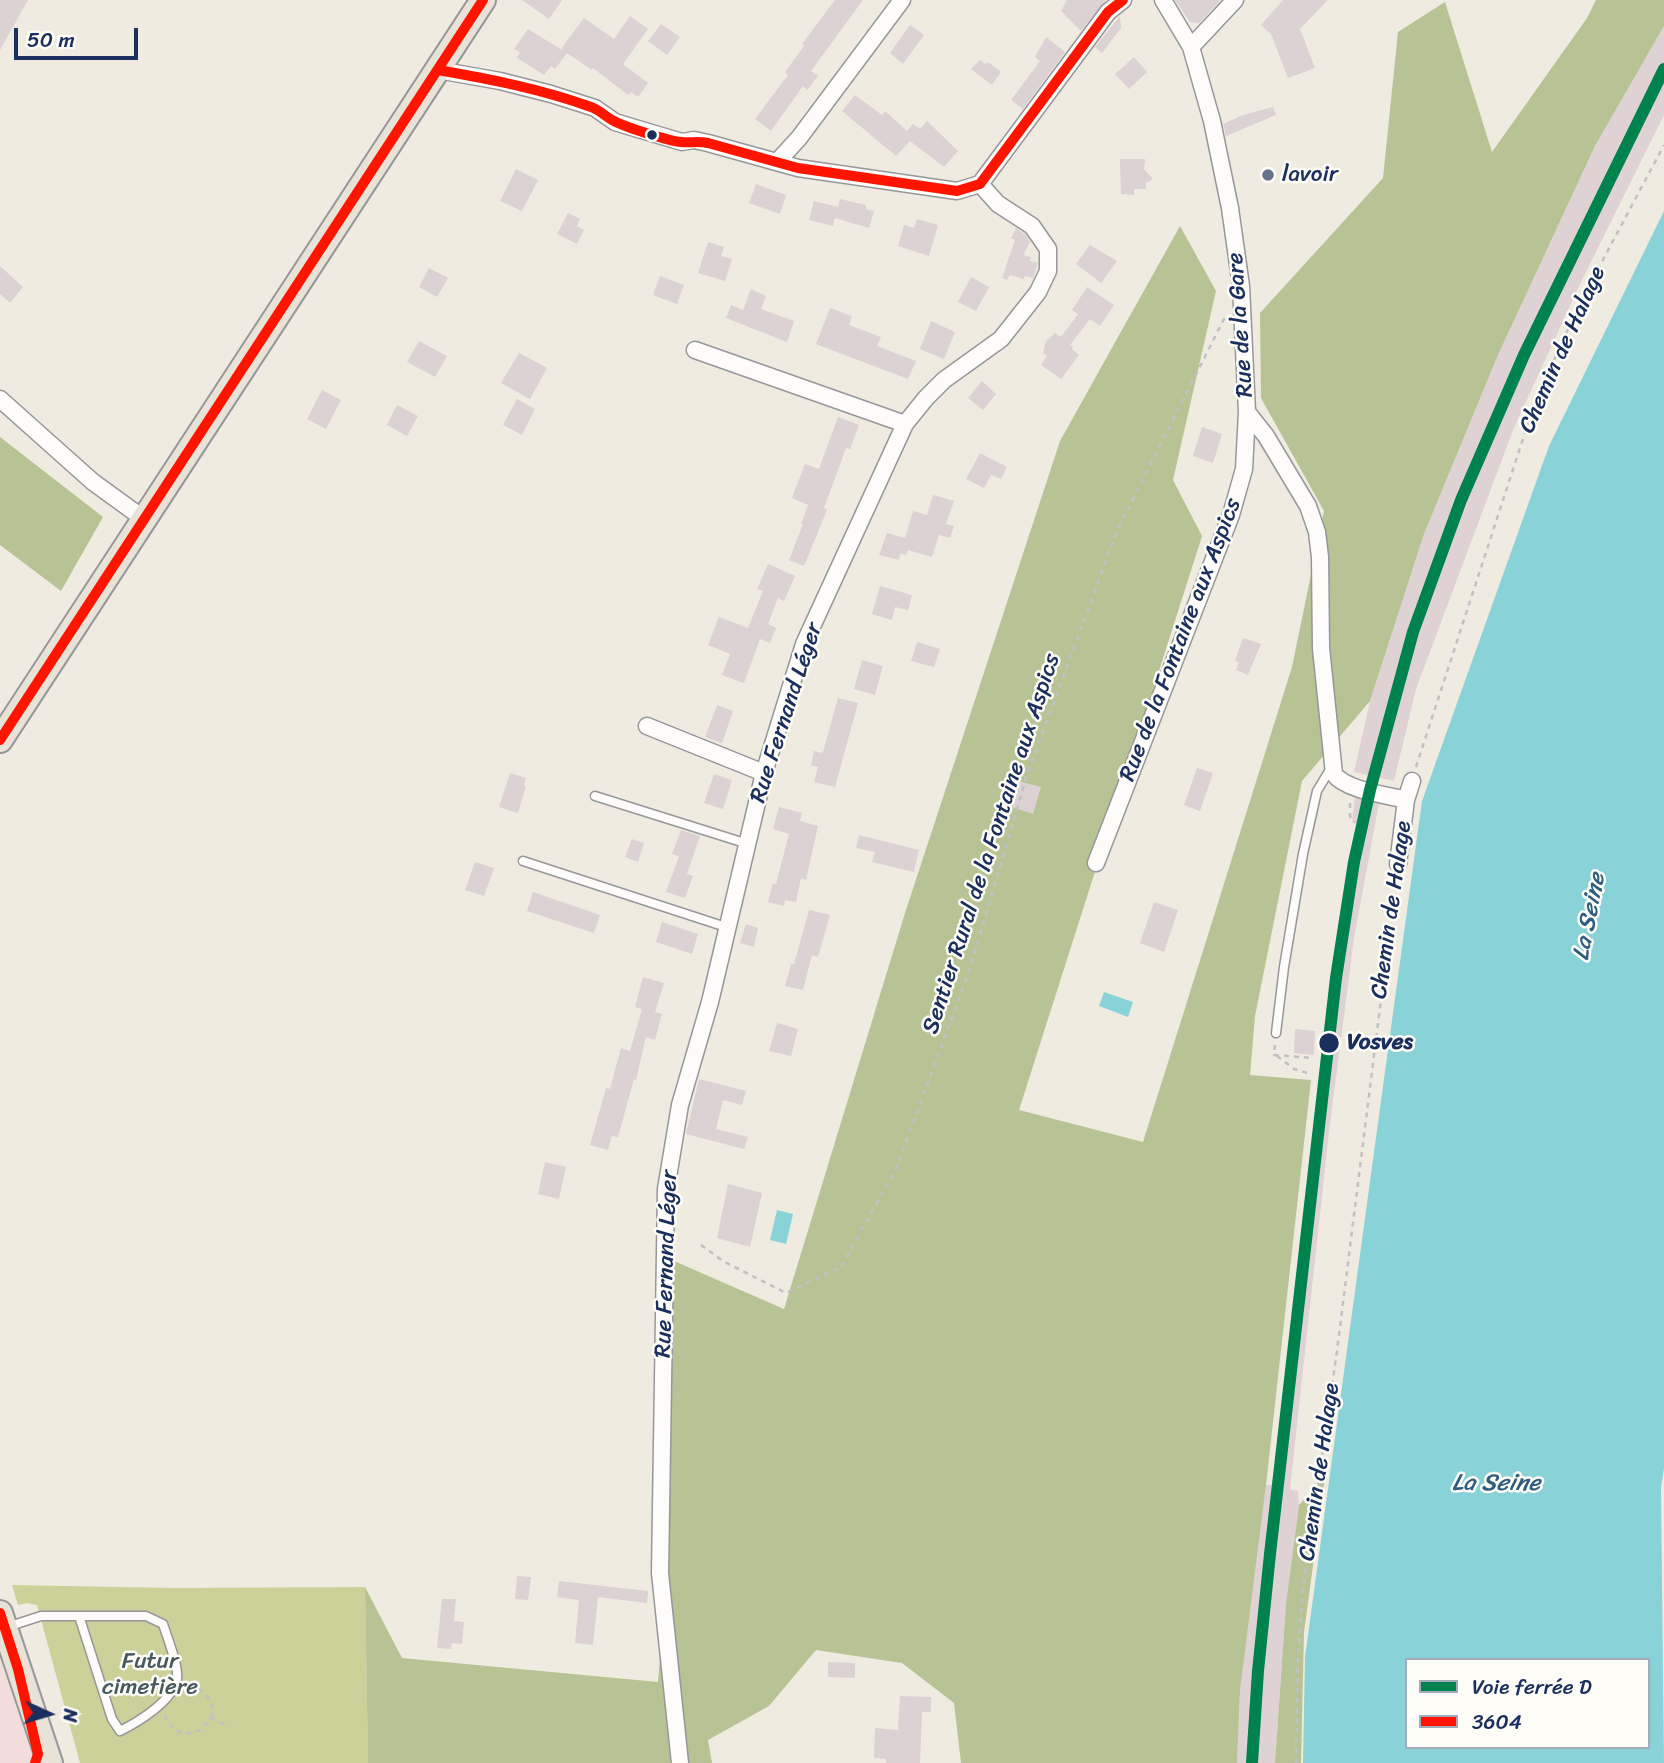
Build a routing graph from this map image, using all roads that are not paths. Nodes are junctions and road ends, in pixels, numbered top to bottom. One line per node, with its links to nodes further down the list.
1 (483, 0): 7 (main road)
2 (902, 0): 8 (street)
3 (1123, 0): 9 (street)
4 (1163, 0): 6 (street, Rue de la Gare)
5 (1234, 0): 6 (street)
6 (1191, 47): 12 (street, Rue de la Gare)
7 (438, 70): 8 (street); 14 (main road)
8 (777, 162): 9 (street)
9 (980, 184): 13 (street, Rue Fernand Léger)
10 (695, 351): 13 (street)
11 (0, 399): 14 (street)
12 (1247, 412): 17 (street, Rue de la Gare); 24 (street, Rue de la Fontaine aux Aspics)
13 (905, 424): 18 (street, Rue Fernand Léger)
14 (144, 519): 16 (main road)
15 (647, 726): 18 (street)
16 (0, 740)
17 (1332, 767): 21 (street); 27 (lane)
18 (764, 773): 22 (street, Rue Fernand Léger)
19 (1412, 780): 21 (street, Chemin de Halage)
20 (596, 796): 22 (lane)
21 (1406, 800): 25 (street, Chemin de Halage)
22 (748, 844): 26 (street, Rue Fernand Léger)
23 (523, 861): 26 (lane)
24 (1096, 863)
25 (1398, 864)
26 (729, 928): 31 (street, Rue Fernand Léger)
27 (1276, 1034)
28 (79, 1616): 28 (lane); 29 (lane)
29 (2, 1621): 30 (main road)
30 (41, 1761)
31 (680, 1763)

